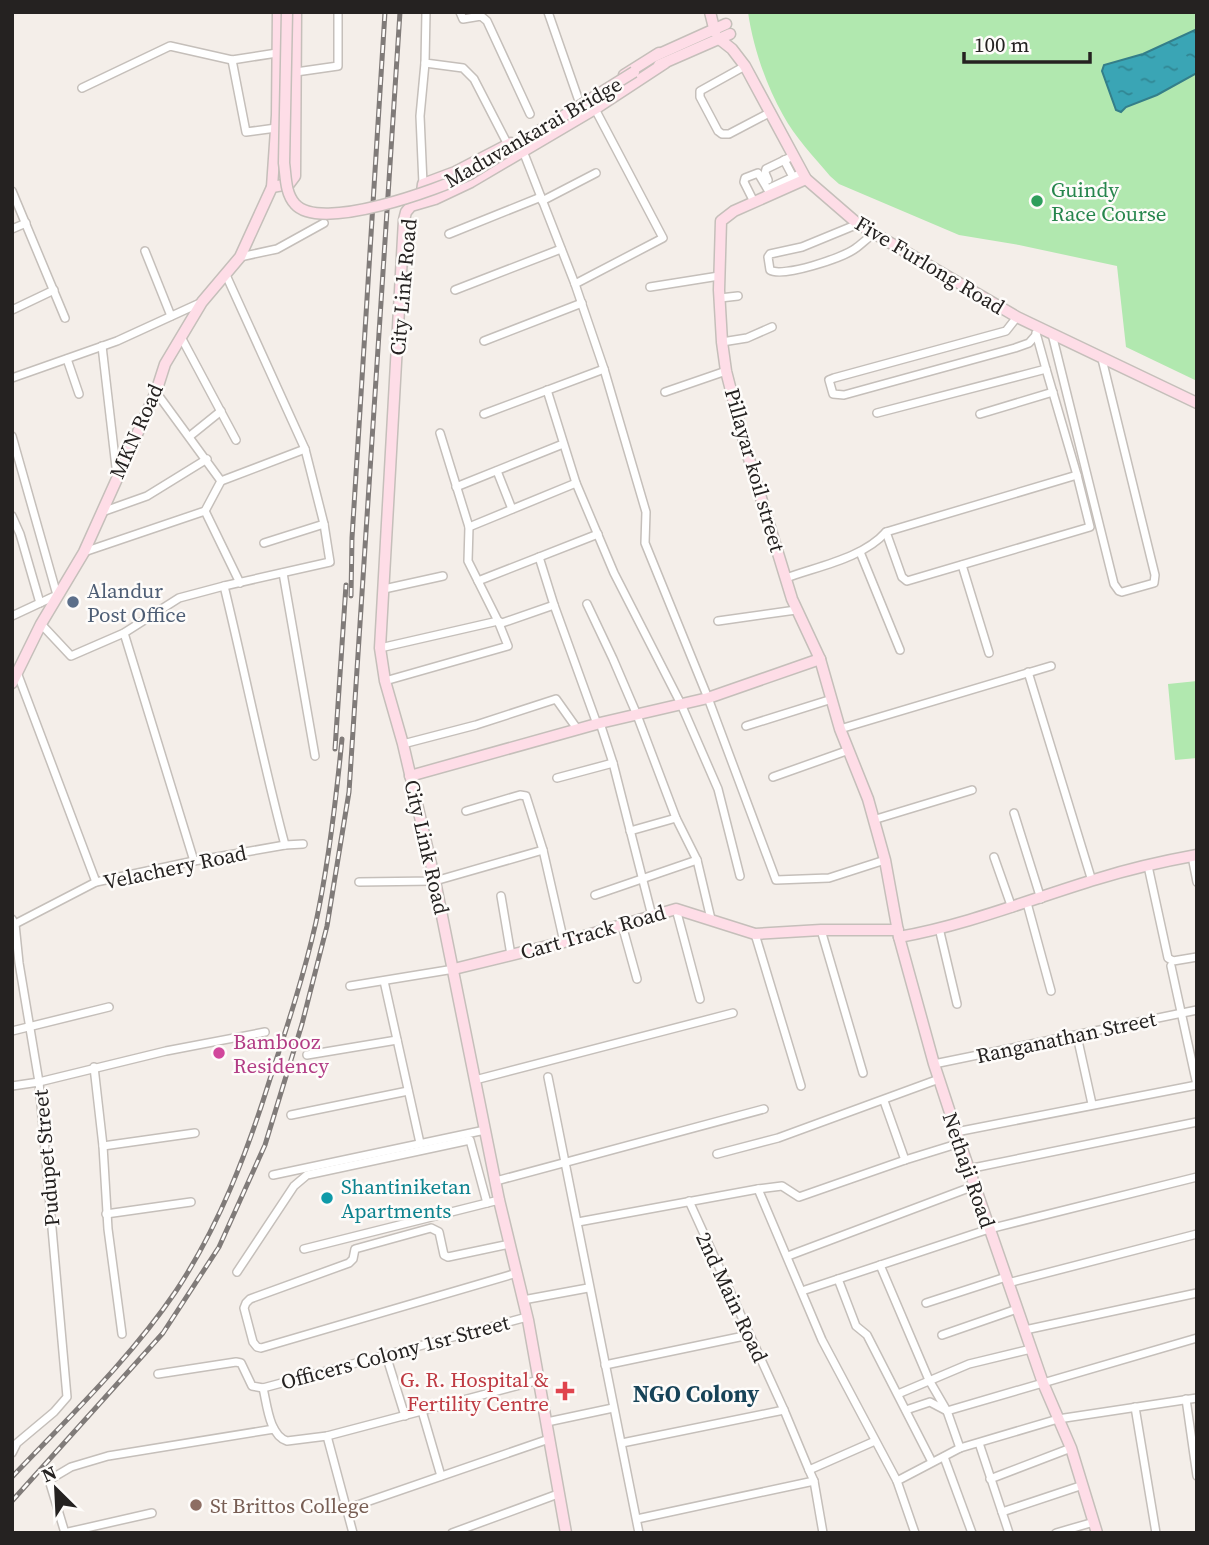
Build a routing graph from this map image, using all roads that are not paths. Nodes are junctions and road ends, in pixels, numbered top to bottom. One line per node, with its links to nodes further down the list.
1 (278, 12): 13 (street, MKN Road)
2 (287, 12): 14 (street, Maduvankarai Bridge, bridge)
3 (296, 12): 18 (street, MKN Road)
4 (338, 12): 18 (street)
5 (426, 12): 16 (street)
6 (460, 12): 23 (street)
7 (548, 12): 20 (street)
8 (710, 12): 11 (street)
9 (723, 12): 10 (street, Five Furlong Road)
10 (728, 29): 11 (street); 12 (street, Five Furlong Road)
11 (716, 33): 12 (street, Five Furlong Road); 14 (street)
12 (733, 49): 17 (street, Five Furlong Road)
13 (277, 53): 15 (street); 24 (street, MKN Road)
14 (662, 58): 20 (street); 21 (street)
15 (232, 60): 19 (street); 24 (street)
16 (425, 62): 25 (street); 30 (street)
17 (745, 66): 22 (street, Five Furlong Road); 22 (street)
18 (296, 72): 31 (street, MKN Road)
19 (82, 88)
20 (579, 101): 25 (street)
21 (595, 109): 26 (street); 48 (street)
22 (771, 113): 27 (street, Five Furlong Road)
23 (530, 114)
24 (276, 128): 31 (street, MKN Road)
25 (508, 145): 30 (street)
26 (523, 151): 34 (street); 36 (street)
27 (789, 158): 29 (street, Five Furlong Road); 33 (street)
28 (596, 173): 34 (street)
29 (800, 176): 33 (street, Pillayar koil street); 39 (street, Five Furlong Road)
30 (423, 184): 36 (street)
31 (272, 187): 45 (street, MKN Road)
32 (12, 191): 37 (street)
33 (773, 192): 35 (street, Pillayar koil street); 35 (street)
34 (541, 199): 41 (street); 43 (street)
35 (754, 202): 47 (street, Pillayar koil street)
36 (421, 203): 117 (street, City Link Road)
37 (26, 223): 40 (street); 50 (street)
38 (324, 223): 45 (street)
39 (858, 224): 42 (street, Five Furlong Road); 42 (street)
40 (12, 229)
41 (449, 234)
42 (874, 234): 58 (street, Five Furlong Road)
43 (561, 249): 48 (street); 51 (street)
44 (145, 251): 57 (street)
45 (240, 257): 46 (street, MKN Road)
46 (226, 275): 54 (street, MKN Road); 90 (street)
47 (719, 276): 49 (street); 53 (street, Pillayar koil street)
48 (575, 284): 55 (street)
49 (650, 287)
50 (54, 290): 56 (street); 59 (street)
51 (455, 290)
52 (738, 296): 53 (street)
53 (720, 298): 66 (street, Pillayar koil street)
54 (202, 302): 57 (street); 64 (street, MKN Road)
55 (582, 303): 65 (street); 71 (street)
56 (12, 310)
57 (171, 316): 67 (street)
58 (1017, 317): 61 (street, Five Furlong Road); 62 (street)
59 (65, 318)
60 (772, 327): 66 (street)
61 (1034, 330): 63 (street, Five Furlong Road); 68 (street); 72 (street)
62 (1006, 331): 68 (street); 68 (street)
63 (1052, 334): 70 (street, Five Furlong Road); 70 (street)
64 (181, 337): 76 (street, MKN Road); 81 (street)
65 (484, 341)
66 (722, 342): 73 (street, Pillayar koil street)
67 (102, 346): 69 (street); 94 (street)
68 (1013, 348)
69 (67, 359): 74 (street); 79 (street)
70 (1102, 359): 80 (street, Five Furlong Road)
71 (604, 369): 75 (street); 136 (street)
72 (1046, 369): 77 (street); 82 (street)
73 (726, 371): 78 (street); 113 (street, Pillayar koil street)
74 (12, 378)
75 (547, 390): 83 (street); 89 (street)
76 (156, 392): 87 (street); 94 (street, MKN Road)
77 (1053, 392): 84 (street); 93 (street)
78 (665, 393)
79 (79, 394)
80 (1197, 403)
81 (220, 411): 87 (street); 88 (street)
82 (877, 413)
83 (484, 414)
84 (980, 414)
85 (440, 433): 97 (street)
86 (12, 436): 118 (street)
87 (190, 436): 91 (street)
88 (236, 440)
89 (563, 444): 92 (street); 96 (street)
90 (305, 449): 95 (street); 102 (street)
91 (207, 459): 95 (street); 100 (street)
92 (497, 471): 97 (street); 98 (street)
93 (1077, 475): 104 (street); 110 (street)
94 (117, 476): 100 (street, MKN Road)
95 (221, 481): 99 (street)
96 (576, 483): 98 (street); 105 (street)
97 (456, 486): 103 (street)
98 (512, 509): 103 (street)
99 (205, 511): 107 (street); 115 (street)
100 (100, 513): 107 (street, MKN Road)
101 (12, 516): 119 (street)
102 (324, 524): 106 (street); 111 (street)
103 (470, 527): 114 (street)
104 (886, 532): 108 (street); 110 (street)
105 (598, 534): 109 (street); 138 (street)
106 (264, 543)
107 (84, 552): 118 (street, MKN Road)
108 (860, 552): 113 (street); 129 (street)
109 (539, 557): 114 (street); 121 (street)
110 (962, 565): 130 (street)
111 (283, 573): 115 (street); 146 (street)
112 (443, 576): 117 (street)
113 (786, 578): 122 (street, Pillayar koil street)
114 (478, 581): 124 (street)
115 (240, 583): 116 (street)
116 (224, 586): 127 (street); 159 (street)
117 (384, 589): 128 (street, City Link Road)
118 (57, 594): 119 (street); 126 (street, MKN Road)
119 (40, 603): 123 (street)
120 (587, 604): 139 (street)
121 (554, 605): 124 (street); 140 (street)
122 (796, 610): 125 (street); 131 (street, Pillayar koil street)
123 (12, 616)
124 (498, 621): 128 (street); 135 (street)
125 (718, 621)
126 (41, 624): 127 (street); 134 (street, MKN Road)
127 (124, 633): 165 (street)
128 (380, 648): 135 (street, City Link Road)
129 (900, 650)
130 (989, 653)
131 (820, 659): 136 (street); 137 (street, Pillayar koil street)
132 (1051, 666): 133 (street)
133 (1028, 672): 142 (street); 170 (street)
134 (15, 679): 171 (street)
135 (385, 681): 144 (street, City Link Road)
136 (708, 698): 138 (street); 164 (street)
137 (832, 699): 141 (street); 142 (street, Pillayar koil street)
138 (681, 704): 139 (street); 167 (street)
139 (637, 715): 140 (street); 155 (street)
140 (599, 724): 143 (street); 147 (street)
141 (746, 726)
142 (841, 729): 145 (street, Pillayar koil street)
143 (578, 730): 144 (street); 148 (street)
144 (403, 744): 148 (street, City Link Road)
145 (849, 750): 149 (street); 152 (street, Pillayar koil street)
146 (315, 756)
147 (613, 763): 150 (street); 157 (street)
148 (410, 776): 169 (street, City Link Road)
149 (773, 777)
150 (557, 778)
151 (972, 790): 156 (street)
152 (868, 799): 156 (street, Nethaji Road)
153 (466, 811): 160 (street)
154 (1014, 813): 176 (street)
155 (676, 818): 157 (street); 163 (street)
156 (873, 820): 164 (street, Nethaji Road)
157 (630, 831): 168 (street)
158 (303, 844): 159 (street, Velachery Road)
159 (285, 845): 165 (street, Velachery Road)
160 (542, 850): 169 (street); 188 (street)
161 (1194, 856): 166 (street, Cart Track Road); 173 (street)
162 (994, 858): 178 (street)
163 (696, 860): 168 (street); 181 (street)
164 (885, 860): 186 (street, Nethaji Road)
165 (194, 861): 171 (street, Velachery Road)
166 (1148, 866): 170 (street, Cart Track Road); 190 (street)
167 (740, 876)
168 (641, 880): 174 (street); 180 (street)
169 (435, 881): 172 (street); 193 (street, City Link Road)
170 (1092, 881): 176 (street, Cart Track Road)
171 (96, 882): 182 (street, Velachery Road)
172 (359, 882)
173 (1197, 882)
174 (595, 895)
175 (501, 896): 189 (street)
176 (1041, 899): 177 (street, Cart Track Road)
177 (1027, 903): 178 (street, Cart Track Road); 197 (street)
178 (1012, 908): 184 (street, Cart Track Road)
179 (676, 909): 180 (street, Cart Track Road); 181 (street, Cart Track Road); 198 (street)
180 (652, 916): 183 (street, Cart Track Road)
181 (711, 919): 187 (street, Cart Track Road)
182 (14, 921): 191 (street, Pudupet Street)
183 (622, 925): 188 (street, Cart Track Road); 194 (street)
184 (939, 928): 186 (street, Cart Track Road); 199 (street)
185 (821, 930): 186 (street, Cart Track Road); 187 (street, Cart Track Road); 212 (street)
186 (899, 933): 210 (street, Nethaji Road)
187 (755, 934): 219 (street)
188 (564, 942): 189 (street, Cart Track Road)
189 (511, 955): 193 (street, Cart Track Road)
190 (1197, 957)
191 (15, 964): 204 (street, Pudupet Street)
192 (1171, 966): 203 (street)
193 (454, 969): 195 (street); 215 (street, City Link Road)
194 (637, 979)
195 (384, 981): 196 (street); 208 (street)
196 (350, 986)
197 (1051, 991)
198 (700, 999)
199 (957, 1004)
200 (108, 1007): 204 (street)
201 (1197, 1010): 203 (street, Ranganathan Street)
202 (733, 1013): 215 (street)
203 (1181, 1013): 207 (street, Ranganathan Street); 217 (street)
204 (30, 1028): 205 (street); 216 (street, Pudupet Street)
205 (12, 1031)
206 (265, 1032): 211 (street)
207 (1077, 1036): 210 (street, Ranganathan Street); 222 (street)
208 (397, 1040): 209 (street); 220 (street)
209 (307, 1055)
210 (934, 1064): 214 (street, Nethaji Road)
211 (94, 1067): 216 (street); 231 (street)
212 (863, 1073)
213 (548, 1077): 234 (street)
214 (940, 1079): 221 (street); 227 (street, Nethaji Road)
215 (475, 1080): 226 (street, City Link Road)
216 (39, 1082): 218 (street); 291 (street, Pudupet Street)
217 (1197, 1085): 222 (street)
218 (12, 1086)
219 (801, 1086)
220 (408, 1091): 224 (street); 229 (street)
221 (884, 1101): 232 (street); 233 (street)
222 (1092, 1104): 227 (street)
223 (764, 1109): 234 (street)
224 (291, 1115)
225 (1197, 1122): 235 (street)
226 (485, 1130): 229 (street); 238 (street, City Link Road)
227 (956, 1132): 230 (street, Nethaji Road)
228 (195, 1133): 231 (street)
229 (420, 1143): 236 (street)
230 (960, 1143): 233 (street); 235 (street, Nethaji Road)
231 (103, 1146): 245 (street)
232 (717, 1154)
233 (905, 1160): 240 (street)
234 (565, 1162): 238 (street); 246 (street)
235 (968, 1169): 239 (street, Nethaji Road)
236 (273, 1175)
237 (1197, 1177): 247 (street)
238 (496, 1181): 241 (street, City Link Road)
239 (974, 1186): 247 (street, Nethaji Road); 251 (street)
240 (758, 1189): 242 (street); 251 (street)
241 (499, 1200): 244 (street); 249 (street, City Link Road)
242 (689, 1201): 246 (street); 266 (street, 2nd Main Road)
243 (191, 1202): 245 (street)
244 (487, 1203): 250 (street); 253 (street)
245 (106, 1214): 265 (street)
246 (578, 1222): 257 (street)
247 (989, 1229): 252 (street); 256 (street, Nethaji Road)
248 (1197, 1234): 256 (street)
249 (510, 1244): 254 (street, City Link Road); 254 (street)
250 (304, 1250)
251 (788, 1256): 258 (street)
252 (880, 1265): 255 (street); 274 (street)
253 (237, 1272)
254 (517, 1273): 260 (street, City Link Road)
255 (838, 1279): 258 (street); 277 (street)
256 (1007, 1280): 261 (street); 262 (street, Nethaji Road)
257 (589, 1288): 260 (street); 271 (street)
258 (802, 1291): 293 (street)
259 (1197, 1293): 264 (street)
260 (523, 1300): 263 (street, City Link Road)
261 (926, 1303)
262 (1017, 1309): 264 (street, Nethaji Road); 267 (street)
263 (527, 1317): 270 (street, Officers Colony 1sr Street); 273 (street, City Link Road)
264 (1025, 1330): 269 (street, Nethaji Road)
265 (122, 1334)
266 (749, 1335): 271 (street); 282 (street, 2nd Main Road)
267 (942, 1335)
268 (1197, 1338): 275 (street)
269 (1031, 1349): 274 (street); 275 (street, Nethaji Road)
270 (386, 1354): 276 (street, Officers Colony 1sr Street); 286 (street)
271 (605, 1365): 281 (street)
272 (158, 1374): 276 (street)
273 (539, 1380): 284 (street); 288 (street, City Link Road)
274 (929, 1380): 277 (street); 285 (street)
275 (1043, 1383): 285 (street); 287 (street, Nethaji Road)
276 (262, 1388): 289 (street)
277 (898, 1394): 283 (street)
278 (1197, 1398): 279 (street)
279 (1186, 1399): 280 (street); 296 (street)
280 (1135, 1407): 287 (street); 326 (street)
281 (612, 1408): 288 (street); 294 (street)
282 (784, 1410): 294 (street); 302 (street, 2nd Main Road)
283 (906, 1410): 285 (street); 301 (street)
284 (422, 1411): 286 (street); 303 (street)
285 (947, 1412): 297 (street)
286 (405, 1416): 290 (street)
287 (1058, 1419): 295 (street); 298 (street, Nethaji Road)
288 (547, 1422): 292 (street, City Link Road)
289 (274, 1429): 290 (street); 316 (street)
290 (327, 1436): 310 (street)
291 (15, 1439): 299 (street)
292 (549, 1439): 303 (street); 309 (street, City Link Road)
293 (875, 1441): 302 (street); 307 (street)
294 (622, 1443): 313 (street)
295 (979, 1443): 297 (street); 305 (street)
296 (1195, 1445): 304 (street)
297 (960, 1448): 300 (street)
298 (1071, 1448): 305 (street); 308 (street, Nethaji Road)
299 (12, 1453)
300 (944, 1457): 301 (street); 323 (street)
301 (932, 1462): 307 (street)
302 (809, 1470): 306 (street, 2nd Main Road)
303 (441, 1476): 310 (street)
304 (1197, 1476)
305 (990, 1479): 311 (street)
306 (814, 1480): 313 (street); 321 (street, 2nd Main Road)
307 (897, 1481): 322 (street)
308 (1083, 1485): 311 (street); 314 (street, Nethaji Road)
309 (558, 1494): 318 (street); 319 (street, City Link Road)
310 (346, 1509): 317 (street)
311 (1002, 1512): 324 (street)
312 (152, 1513): 316 (street)
313 (637, 1519): 320 (street)
314 (1095, 1527): 315 (street)
315 (1067, 1532): 325 (street)
316 (65, 1533)
317 (353, 1533)
318 (452, 1533)
319 (566, 1533)
320 (639, 1533)
321 (823, 1533)
322 (915, 1533)
323 (972, 1533)
324 (1009, 1533)
325 (1056, 1533)
326 (1156, 1533)

